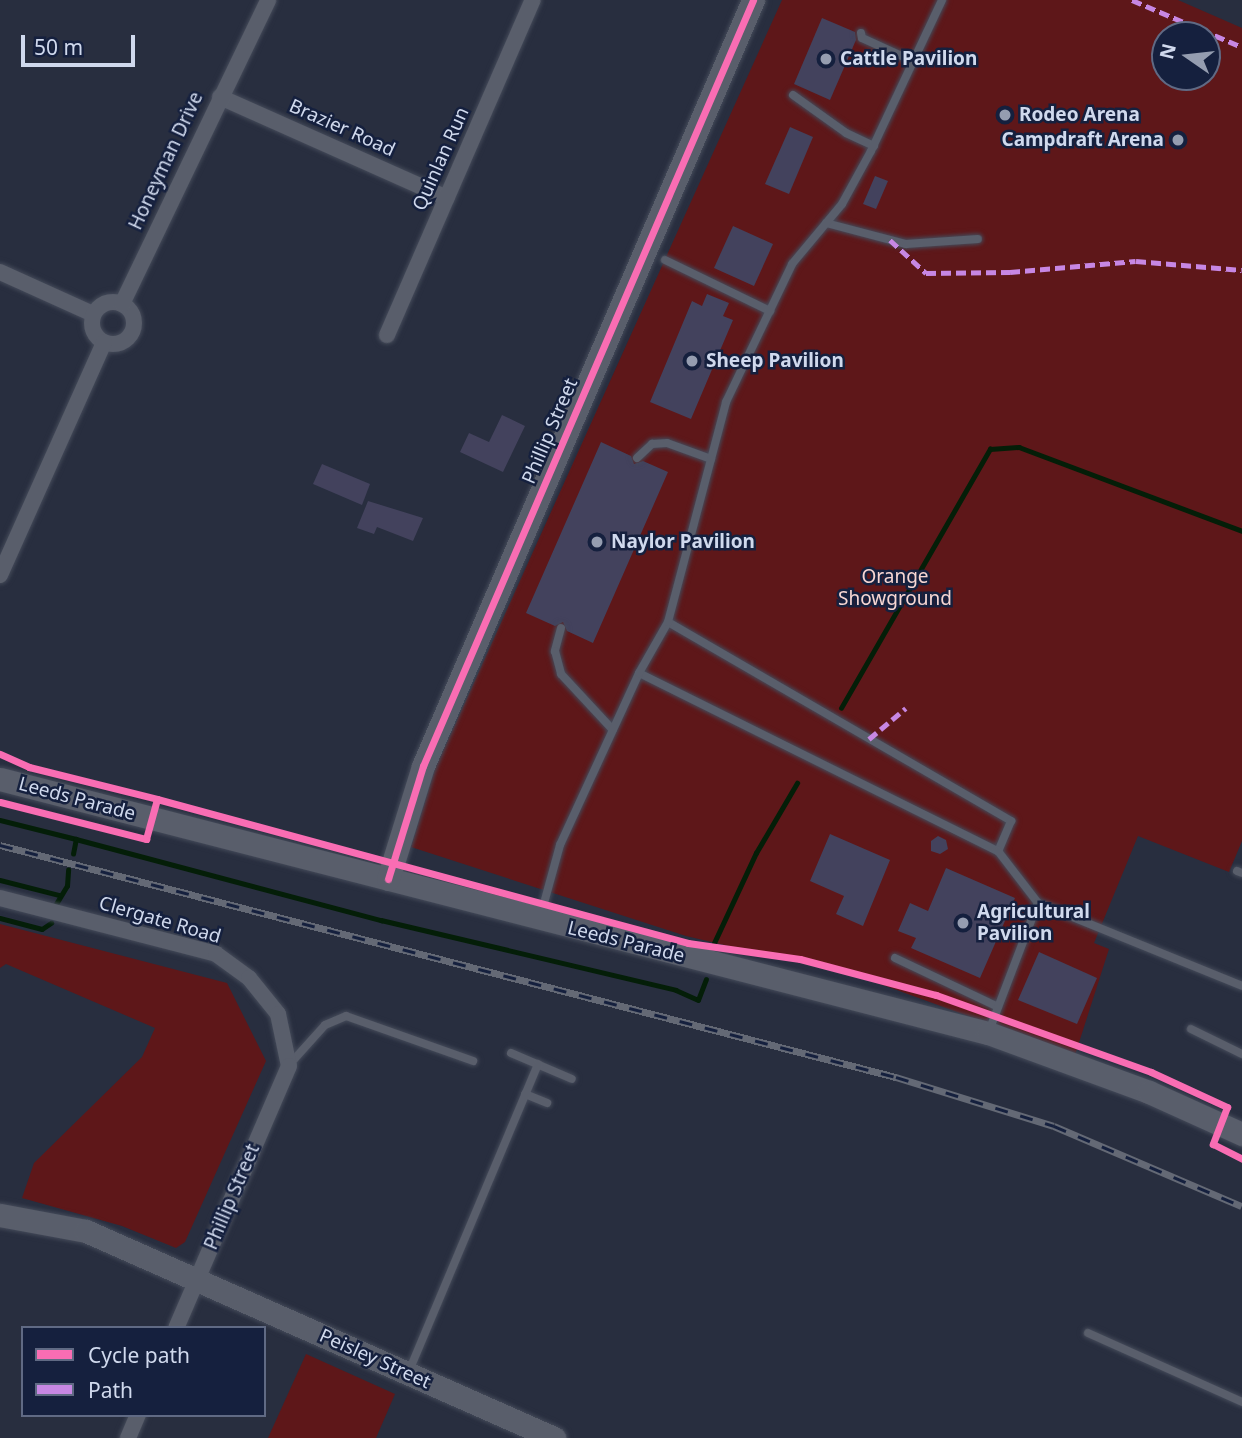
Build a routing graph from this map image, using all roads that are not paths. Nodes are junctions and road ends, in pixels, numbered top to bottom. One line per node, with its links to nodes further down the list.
1 (268, 0): 8 (street, Honeyman Drive)
2 (533, 0): 10 (street, Quinlan Run)
3 (753, 0): 29 (street, Phillip Street)
4 (942, 0): 6 (lane)
5 (861, 33): 6 (lane)
6 (913, 61): 9 (lane)
7 (793, 95): 9 (lane)
8 (220, 97): 10 (street, Brazier Road); 15 (street, Honeyman Drive)
9 (874, 146): 11 (lane)
10 (447, 198): 18 (street, Quinlan Run)
11 (826, 223): 12 (lane); 16 (lane)
12 (978, 239)
13 (665, 260): 16 (lane)
14 (0, 272): 17 (street)
15 (122, 304): 17 (street); 19 (street)
16 (770, 311): 21 (lane)
17 (93, 314): 19 (street)
18 (387, 335)
19 (104, 342): 22 (street)
20 (637, 458): 21 (lane)
21 (711, 459): 23 (lane)
22 (0, 575)
23 (668, 622): 25 (lane); 28 (lane)
24 (561, 628): 26 (lane)
25 (639, 673): 26 (lane); 28 (lane)
26 (613, 730): 32 (lane)
27 (0, 779): 29 (street, Leeds Parade)
28 (998, 851): 31 (lane)
29 (388, 879): 32 (street, Leeds Parade)
30 (0, 898): 42 (street, Clergate Road)
31 (1038, 903): 34 (lane); 35 (lane)
32 (539, 921): 37 (street, Leeds Parade)
33 (895, 958): 35 (lane)
34 (1242, 986)
35 (998, 1007): 37 (lane)
36 (1191, 1029): 39 (lane)
37 (988, 1033): 46 (street, Leeds Parade)
38 (511, 1053): 41 (lane)
39 (1242, 1054)
40 (473, 1061): 42 (lane)
41 (538, 1064): 43 (lane); 44 (lane)
42 (289, 1066): 48 (street, Phillip Street)
43 (572, 1079)
44 (525, 1094): 45 (lane); 51 (lane)
45 (547, 1103)
46 (1242, 1134)
47 (0, 1215): 48 (street, Peisley Street)
48 (196, 1281): 49 (street, Phillip Street); 51 (street, Peisley Street)
49 (177, 1326)
50 (1088, 1333): 52 (lane)
51 (408, 1373): 55 (street, Peisley Street)
52 (1242, 1402)
53 (137, 1417): 54 (street)
54 (128, 1438)
55 (554, 1438)

